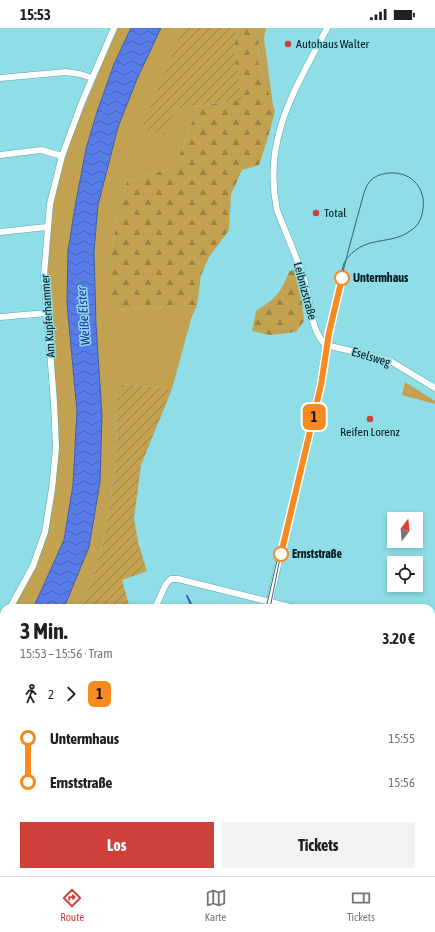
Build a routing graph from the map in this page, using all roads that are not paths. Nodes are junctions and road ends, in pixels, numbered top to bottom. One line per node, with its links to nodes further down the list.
1 (114, 28): 4 (street, Am Kupferhammer)
2 (327, 28): 11 (street, Leibnizstraße)
3 (0, 78): 4 (street)
4 (92, 78): 6 (street, Am Kupferhammer)
5 (0, 155): 6 (street)
6 (62, 156): 7 (street, Am Kupferhammer)
7 (48, 227): 8 (street); 9 (street, Am Kupferhammer)
8 (0, 232)
9 (47, 313): 10 (street); 13 (street, Am Kupferhammer)
10 (0, 317)
11 (326, 346): 12 (street, Eselsweg); 16 (street)
12 (435, 388)
13 (12, 604)
14 (157, 604): 15 (street)
15 (266, 604)
16 (269, 604)

